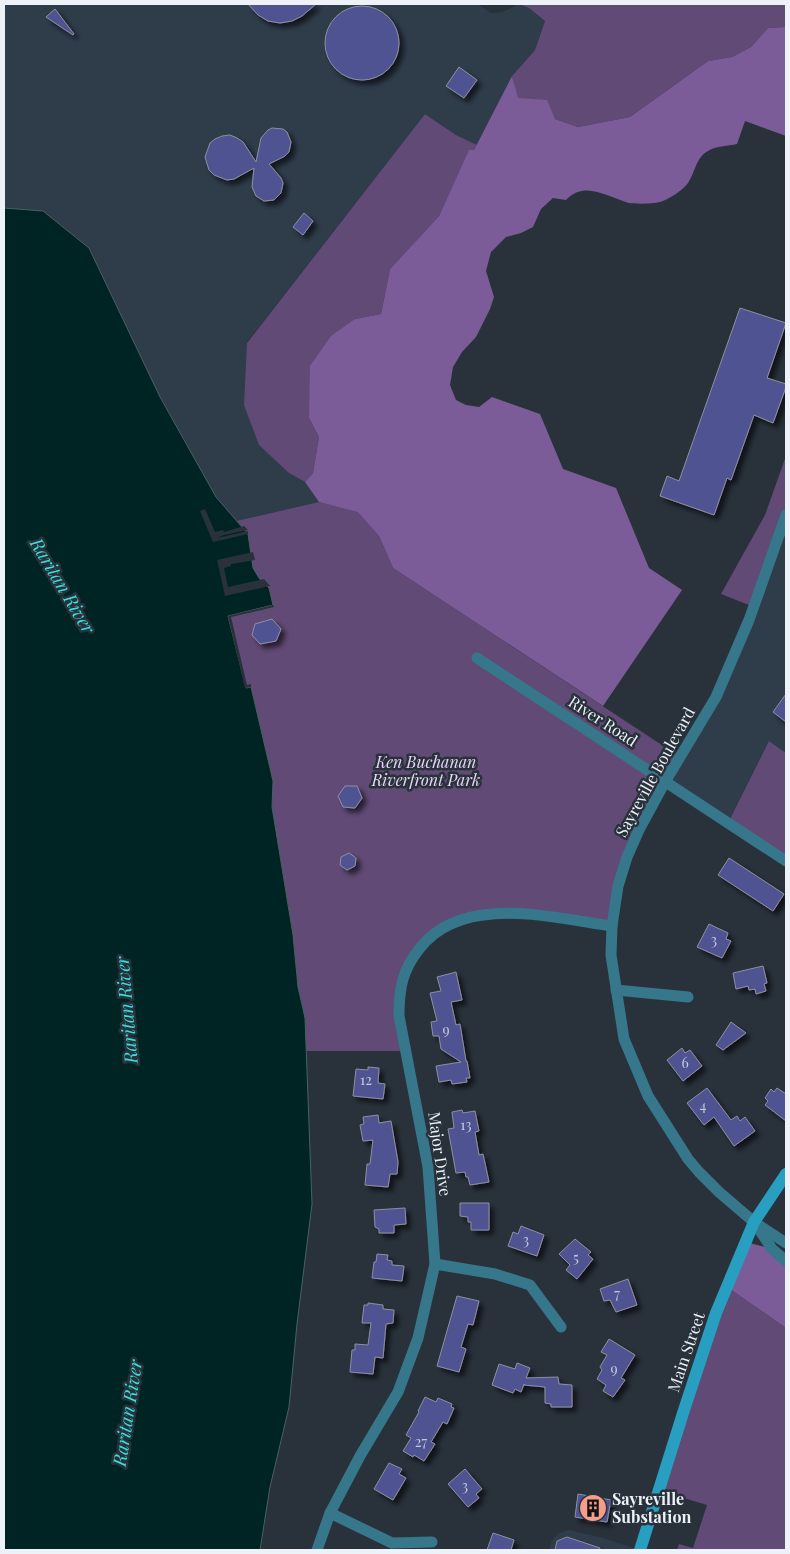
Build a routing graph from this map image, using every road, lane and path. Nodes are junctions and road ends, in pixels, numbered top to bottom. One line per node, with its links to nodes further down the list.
1 (786, 515): 3 (street, Sayreville Boulevard)
2 (477, 658): 3 (street, River Road)
3 (665, 782): 4 (street, River Road); 5 (street, Sayreville Boulevard)
4 (786, 861)
5 (612, 926): 6 (street, Sayreville Boulevard); 12 (street, Major Drive)
6 (616, 990): 7 (street); 9 (street, Sayreville Boulevard)
7 (688, 996)
8 (786, 1174): 9 (main road, Main Street)
9 (754, 1222): 10 (street); 11 (street); 17 (main road, Main Street)
10 (786, 1243)
11 (786, 1261)
12 (435, 1264): 13 (street); 14 (street, Major Drive)
13 (561, 1327)
14 (330, 1514): 15 (street); 16 (street, Major Drive)
15 (432, 1542)
16 (317, 1550)
17 (640, 1550)

